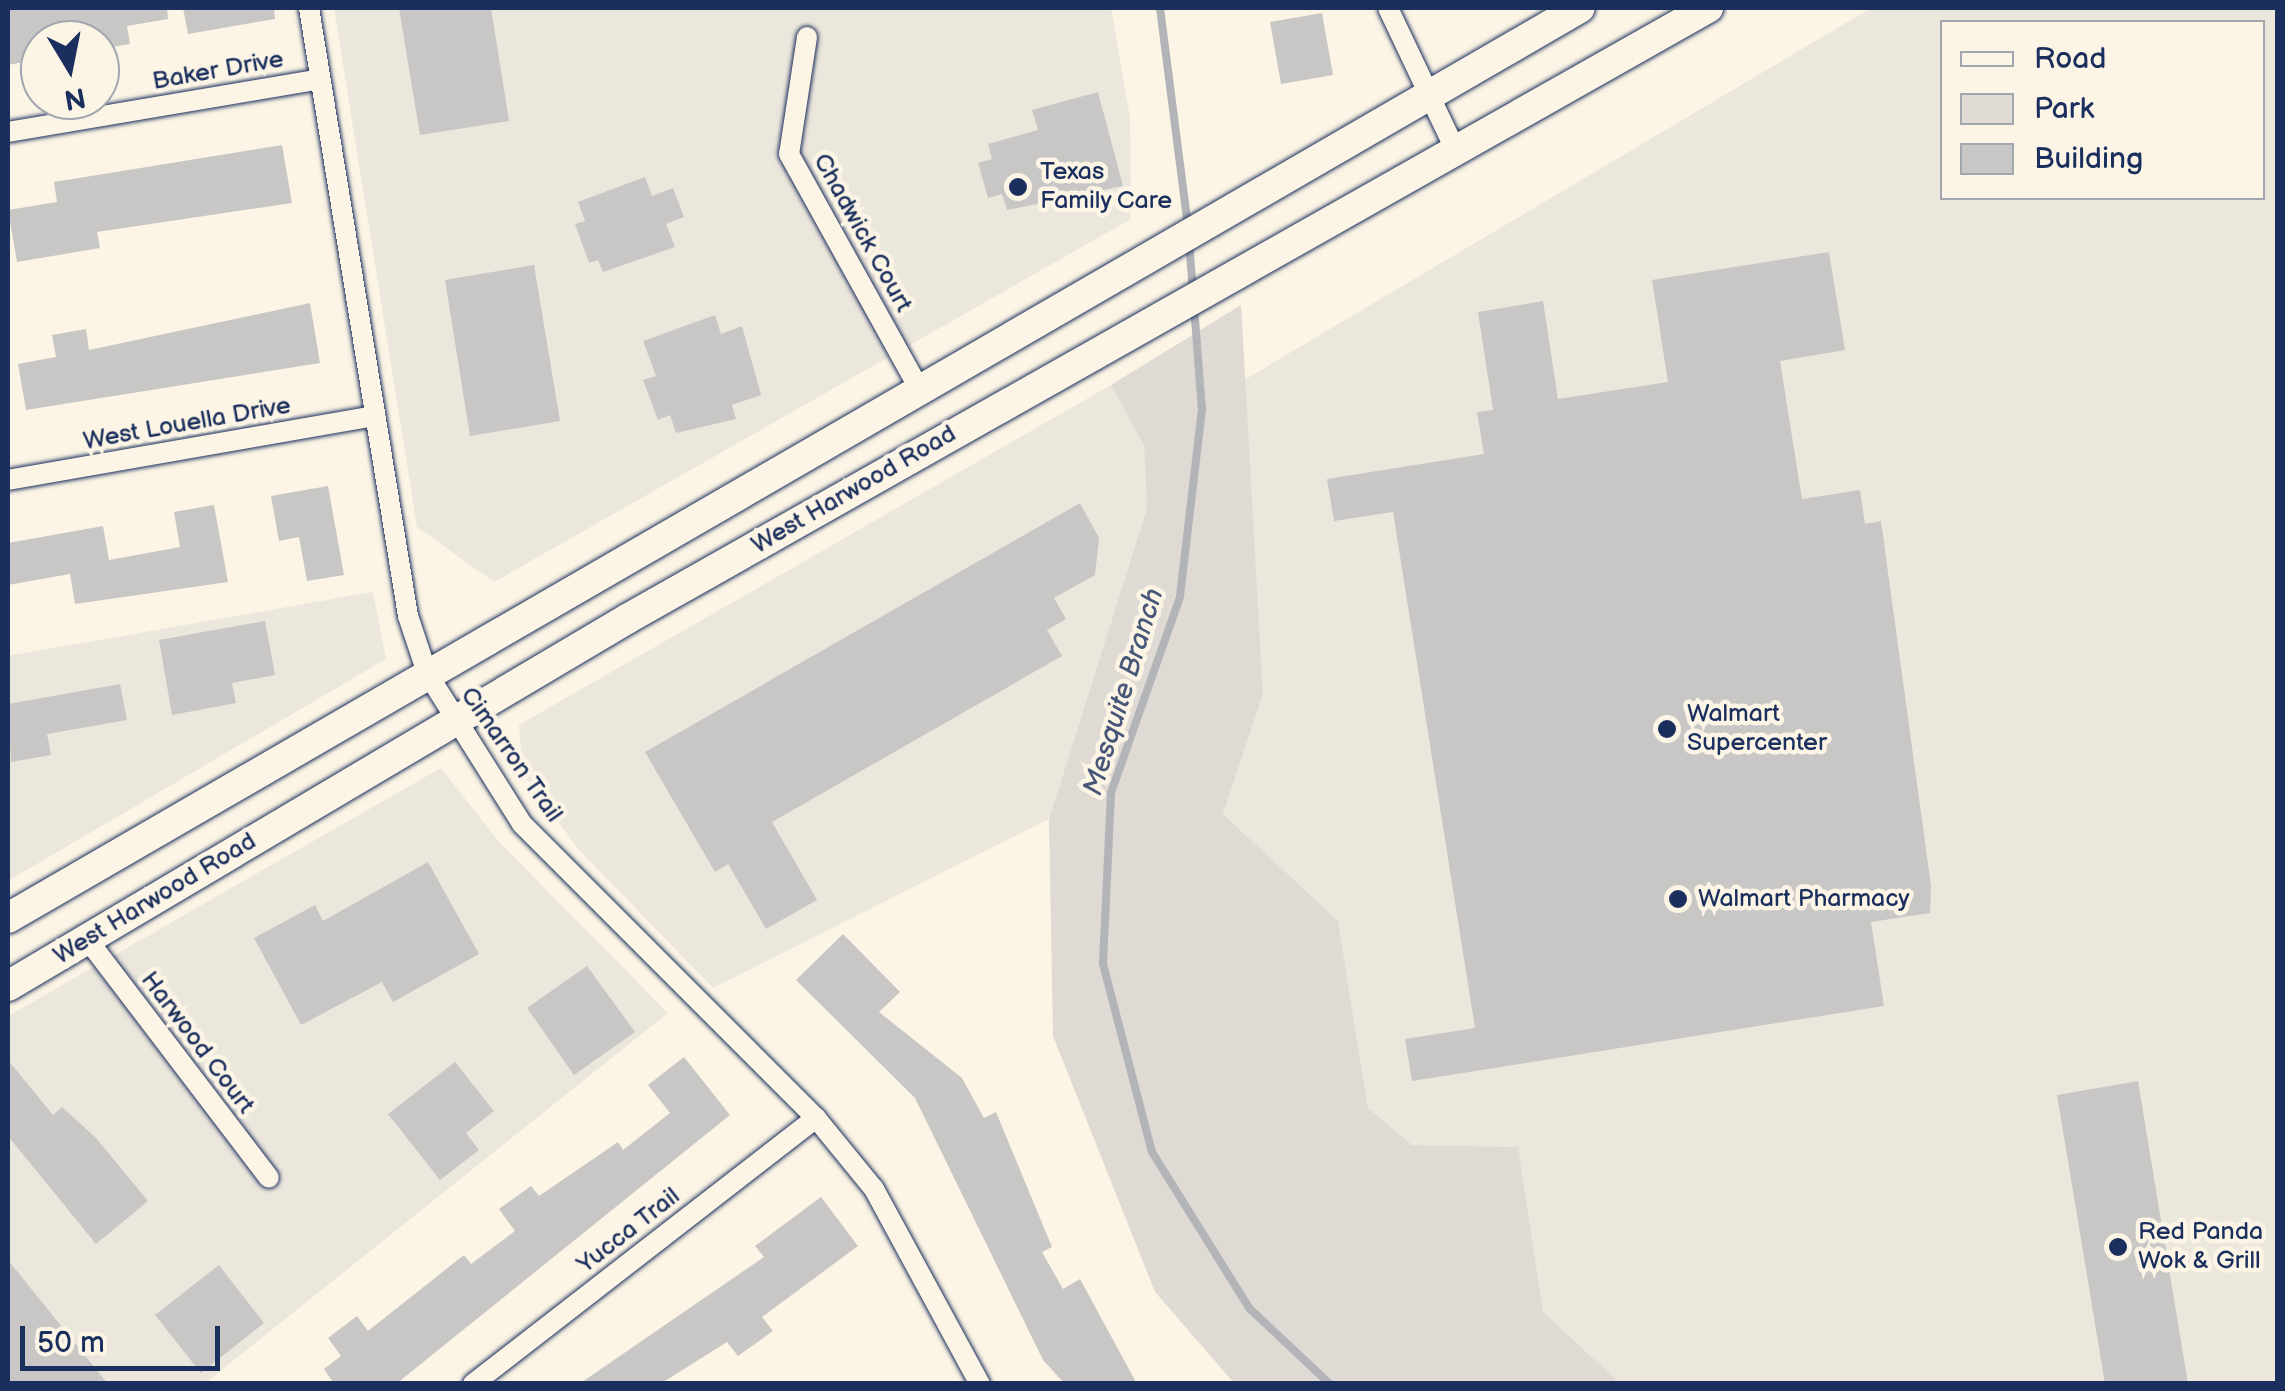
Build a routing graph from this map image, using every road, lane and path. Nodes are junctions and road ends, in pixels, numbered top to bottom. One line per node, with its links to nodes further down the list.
1 (308, 8): 6 (street, Cimarron Trail)
2 (1388, 8): 7 (street)
3 (1580, 8): 7 (main road)
4 (1708, 8): 9 (main road, West Harwood Road)
5 (807, 37): 10 (street, Chadwick Court)
6 (320, 79): 8 (street, Baker Drive); 11 (street, Cimarron Trail)
7 (1428, 95): 9 (street); 10 (main road)
8 (8, 132)
9 (1455, 149): 14 (main road, West Harwood Road)
10 (919, 388): 13 (main road)
11 (375, 416): 12 (street, West Louella Drive); 13 (street, Cimarron Trail)
12 (8, 480)
13 (426, 673): 14 (street, Cimarron Trail); 15 (main road)
14 (455, 726): 16 (main road, West Harwood Road); 18 (street, Cimarron Trail)
15 (8, 918)
16 (86, 939): 17 (main road, West Harwood Road); 19 (street, Harwood Court)
17 (8, 986)
18 (816, 1118): 20 (street, Yucca Trail); 21 (street, Cimarron Trail)
19 (268, 1178)
20 (474, 1384)
21 (980, 1384)

